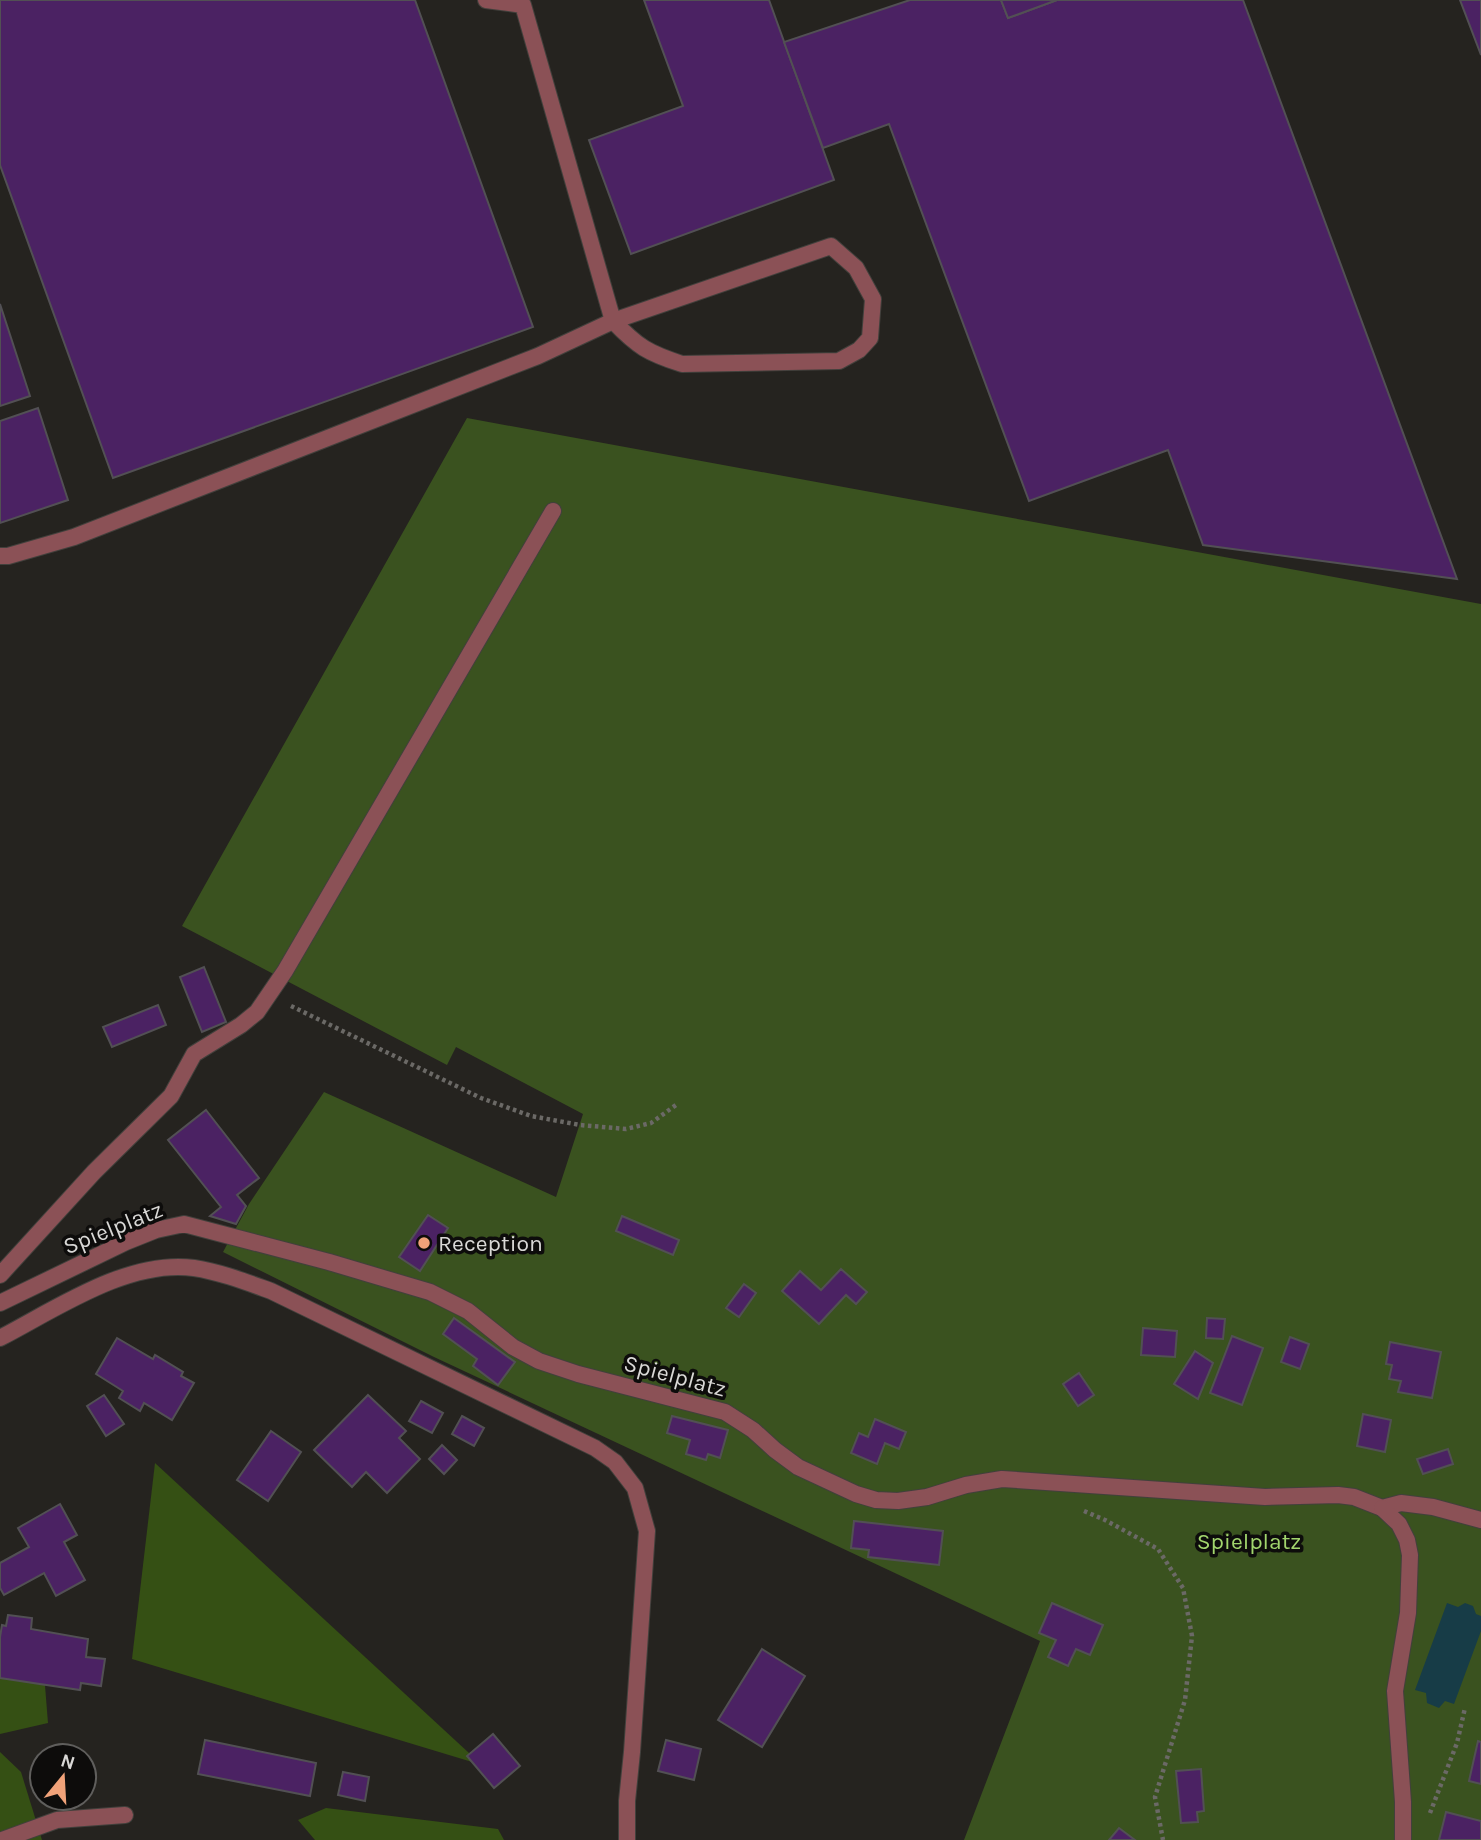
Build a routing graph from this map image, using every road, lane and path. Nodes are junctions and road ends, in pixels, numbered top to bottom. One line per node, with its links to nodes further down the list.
1 (486, 0): 2 (lane)
2 (613, 321): 2 (lane); 4 (lane)
3 (554, 511): 5 (lane)
4 (0, 556)
5 (268, 995): 6 (path); 7 (lane)
6 (676, 1105)
7 (0, 1275)
8 (0, 1303): 10 (lane, Spielplatz)
9 (0, 1338): 17 (lane)
10 (1382, 1508): 12 (lane, Spielplatz); 19 (lane)
11 (1080, 1510): 18 (path)
12 (1481, 1520)
13 (1465, 1708): 15 (path)
14 (125, 1815): 16 (lane)
15 (1429, 1816)
16 (2, 1840)
17 (627, 1840)
18 (1163, 1840)
19 (1403, 1840)

